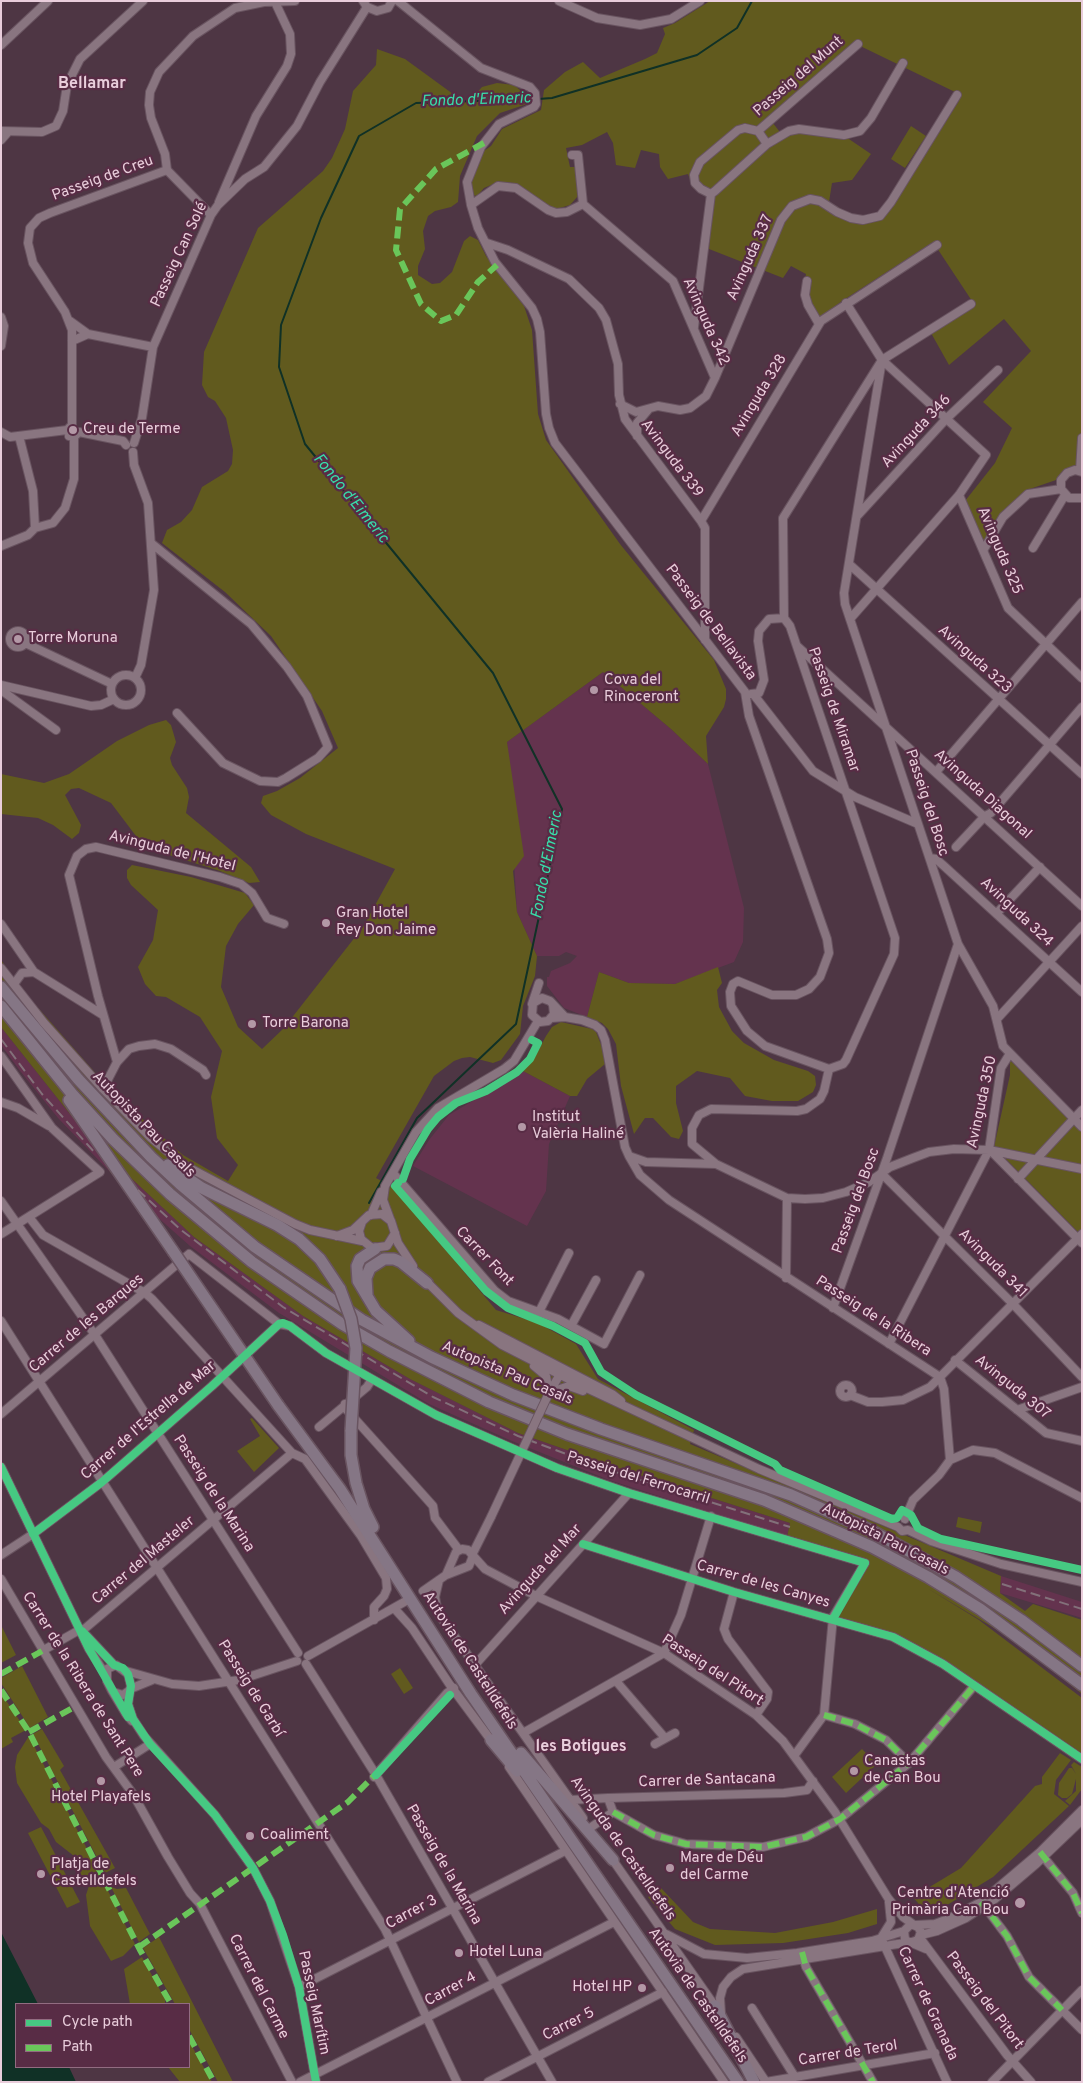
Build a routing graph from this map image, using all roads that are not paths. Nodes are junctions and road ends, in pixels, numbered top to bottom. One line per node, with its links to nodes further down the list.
1 (48, 1): 13 (street)
2 (143, 1): 16 (street)
3 (295, 1): 9 (street, Passeig de Creu)
4 (392, 1): 10 (street)
5 (398, 1): 25 (street, Passeig de Bellavista)
6 (559, 1): 11 (street)
7 (577, 1): 11 (street)
8 (700, 1): 11 (street)
9 (276, 2): 21 (street, Passeig de Creu); 24 (street)
10 (365, 4): 24 (street, Passeig Can Solé)
11 (578, 11)
12 (858, 44): 17 (street, Passeig del Munt)
13 (1, 45)
14 (903, 63): 19 (street)
15 (957, 95): 42 (street, Avinguda 337)
16 (4, 131): 18 (street)
17 (758, 131): 19 (street); 22 (street)
18 (1, 140)
19 (767, 144): 22 (street)
20 (572, 155): 23 (street)
21 (167, 170): 26 (street); 33 (street, Passeig de Creu)
22 (711, 194): 35 (street)
23 (583, 204): 25 (street); 35 (street, Avinguda 342)
24 (218, 205): 26 (street, Passeig Can Solé)
25 (470, 205): 27 (street, Passeig de Bellavista)
26 (212, 215): 39 (street, Passeig Can Solé)
27 (487, 243): 43 (street, Avinguda 339); 70 (street, Passeig de Bellavista)
28 (937, 245): 30 (street, Avinguda 328)
29 (807, 281): 34 (street)
30 (846, 304): 34 (street, Avinguda 328); 40 (street)
31 (971, 304): 40 (street)
32 (1, 316): 38 (street)
33 (70, 321): 36 (street); 37 (street, Passeig de Creu)
34 (819, 324): 58 (street, Avinguda 328)
35 (694, 327): 42 (street, Avinguda 342)
36 (88, 334): 37 (street); 39 (street)
37 (72, 341): 46 (street, Passeig de Creu)
38 (1, 346)
39 (153, 347): 52 (street, Passeig Can Solé)
40 (882, 360): 45 (street); 57 (street, Passeig del Bosc); 68 (street, Passeig de Miramar)
41 (998, 370): 45 (street, Avinguda 346)
42 (714, 378): 44 (street, Avinguda 342)
43 (620, 404): 44 (street, Avinguda 342); 50 (street, Avinguda 339)
44 (648, 410): 50 (street)
45 (946, 419): 55 (street); 57 (street, Avinguda 346)
46 (69, 428): 48 (street); 49 (street)
47 (1, 432): 49 (street)
48 (76, 435): 52 (street); 59 (street)
49 (19, 436): 59 (street)
50 (637, 438): 58 (street, Avinguda 339)
51 (1082, 438): 53 (street)
52 (130, 444): 60 (street, Passeig Can Solé)
53 (1081, 471): 54 (street)
54 (1063, 492): 56 (street); 62 (street); 63 (street)
55 (959, 495): 63 (street, Avinguda 325); 65 (street)
56 (1082, 498)
57 (858, 516): 64 (street, Passeig del Bosc)
58 (701, 521): 67 (street)
59 (35, 528): 61 (street)
60 (151, 543): 75 (street, Passeig Can Solé); 85 (street)
61 (1, 546)
62 (1033, 548)
63 (984, 549): 73 (street, Avinguda 325)
64 (849, 564): 65 (street, Avinguda 323); 69 (street, Passeig del Bosc)
65 (876, 588): 69 (street); 83 (street, Avinguda 323)
66 (1082, 602): 73 (street)
67 (704, 617): 70 (street); 71 (street)
68 (784, 618): 74 (street, Passeig de Miramar); 81 (street)
69 (850, 619): 86 (street, Passeig del Bosc)
70 (694, 625): 71 (street, Passeig de Bellavista)
71 (705, 640): 80 (street, Passeig de Bellavista)
72 (25, 643): 77 (street)
73 (1046, 644): 76 (street, Avinguda 325); 83 (street)
74 (796, 645): 86 (street, Avinguda Diagonal); 91 (street, Passeig de Miramar)
75 (135, 678): 77 (street); 82 (street)
76 (1082, 678)
77 (112, 684): 82 (street)
78 (1, 685): 82 (street)
79 (1, 690): 87 (street)
80 (745, 692): 81 (street); 125 (street, Passeig de Bellavista)
81 (754, 695): 91 (street)
82 (114, 699)
83 (999, 701): 88 (street, Avinguda 323); 89 (street)
84 (1082, 707): 88 (street)
85 (177, 713)
86 (887, 728): 89 (street, Avinguda Diagonal); 93 (street, Passeig del Bosc)
87 (56, 730)
88 (1049, 745): 90 (street, Avinguda 323); 92 (street)
89 (936, 772): 92 (street, Avinguda Diagonal)
90 (1082, 774)
91 (845, 790): 93 (street); 125 (street, Passeig de Miramar)
92 (985, 816): 94 (street); 96 (street, Avinguda Diagonal)
93 (918, 824): 95 (street, Passeig del Bosc)
94 (956, 847)
95 (930, 858): 98 (street, Avinguda 324); 102 (street, Passeig del Bosc)
96 (1040, 867): 97 (street, Avinguda Diagonal); 98 (street)
97 (1082, 906)
98 (997, 913): 103 (street, Avinguda 324)
99 (1, 924): 105 (street)
100 (284, 924): 109 (street, Avinguda de l'Hotel)
101 (1082, 926): 103 (street)
102 (958, 944): 117 (street, Avinguda 350); 140 (street, Passeig del Bosc)
103 (1050, 962): 108 (street, Avinguda 324); 117 (street)
104 (1, 968): 106 (street)
105 (34, 972): 106 (street); 110 (street)
106 (14, 984): 127 (street)
107 (1, 987): 133 (highway, Autopista Pau Casals)
108 (1082, 992)
109 (98, 996): 110 (street); 114 (street, Avinguda de l'Hotel)
110 (86, 1003): 114 (street)
111 (552, 1003): 112 (street); 112 (street); 115 (street); 116 (street)
112 (532, 1005): 118 (street)
113 (1, 1006): 121 (highway, Autopista Pau Casals)
114 (103, 1015): 119 (street, Avinguda de l'Hotel)
115 (565, 1017): 116 (street); 135 (street, Passeig de la Ribera)
116 (551, 1018): 118 (street)
117 (997, 1018): 122 (street, Avinguda 350)
118 (538, 1021): 139 (street)
119 (112, 1046): 120 (street); 124 (street, Avinguda de l'Hotel)
120 (129, 1049): 124 (street); 126 (street)
121 (38, 1053): 190 (highway, bridge); 244 (highway, Autopista Pau Casals)
122 (1009, 1055): 130 (street); 134 (street, Avinguda 350)
123 (1, 1056): 132 (street)
124 (117, 1062): 127 (street)
125 (829, 1069): 137 (street)
126 (206, 1075)
127 (103, 1089): 153 (street)
128 (1, 1102): 132 (street)
129 (1082, 1110): 130 (street)
130 (1074, 1119): 131 (street); 136 (street)
131 (1082, 1127)
132 (52, 1128): 146 (street)
133 (123, 1128): 177 (highway, Autopista Pau Casals); 258 (highway, Autovia de Castelldefels, bridge)
134 (989, 1150): 136 (street); 140 (street); 141 (street); 154 (street, Avinguda 350)
135 (629, 1156): 137 (street); 163 (street, Passeig de la Ribera)
136 (1038, 1159): 138 (street); 141 (street)
137 (716, 1164): 143 (street)
138 (1082, 1168)
139 (393, 1173): 142 (street); 170 (street, Carrer Font)
140 (882, 1173): 143 (street); 154 (street, Avinguda 341); 169 (street, Passeig del Bosc)
141 (1018, 1179): 155 (street)
142 (385, 1186): 145 (street); 147 (street)
143 (787, 1198): 163 (street)
144 (1, 1201): 149 (street, Passeig de la Marina)
145 (371, 1215): 147 (street); 148 (street)
146 (30, 1217): 149 (street); 152 (street)
147 (390, 1219): 150 (street)
148 (362, 1221): 153 (street); 156 (street)
149 (17, 1224): 151 (street); 157 (street, Passeig de la Marina)
150 (394, 1233): 158 (street); 161 (street)
151 (1, 1234)
152 (43, 1235): 157 (street); 166 (street)
153 (337, 1236): 156 (street)
154 (944, 1236): 168 (street, Avinguda 341); 176 (street, Avinguda 350)
155 (1080, 1239): 168 (street)
156 (362, 1241): 158 (street)
157 (31, 1242): 174 (street, Passeig de la Marina)
158 (379, 1248): 161 (street); 167 (highway)
159 (569, 1253): 170 (street)
160 (189, 1254): 166 (street, Carrer de les Barques); 172 (street, Passeig del Ferrocarril)
161 (407, 1260): 165 (street)
162 (640, 1275): 173 (street, Carrer Font)
163 (786, 1278): 169 (street, Passeig de la Ribera)
164 (596, 1280): 173 (street)
165 (427, 1283): 167 (highway); 175 (street)
166 (145, 1293): 174 (street, Carrer de les Barques); 179 (street)
167 (369, 1303): 177 (highway)
168 (1012, 1303): 178 (street); 182 (street, Avinguda 341)
169 (833, 1308): 176 (street, Passeig de la Ribera)
170 (539, 1312): 173 (street, Carrer Font)
171 (1, 1321): 184 (street, Passeig de Garbí)
172 (278, 1324): 179 (street, Carrer de l'Estrella de Mar); 183 (street, Passeig del Ferrocarril)
173 (571, 1326)
174 (95, 1335): 184 (street, Carrer de les Barques); 195 (street, Passeig de la Marina)
175 (505, 1342): 180 (street); 186 (street); 191 (street)
176 (889, 1344): 181 (street, Passeig de la Ribera)
177 (431, 1357): 238 (highway, Autopista Pau Casals)
178 (955, 1360): 181 (street); 192 (street, Avinguda 307)
179 (223, 1374): 195 (street, Carrer de l'Estrella de Mar); 197 (street)
180 (558, 1374): 186 (street); 188 (street)
181 (940, 1377): 187 (street); 198 (street, Passeig de la Ribera)
182 (1082, 1377)
183 (372, 1379): 189 (street); 201 (street, Passeig del Ferrocarril)
184 (40, 1382): 193 (street, Carrer de les Barques); 200 (street, Passeig de Garbí)
185 (1082, 1387): 192 (street)
186 (550, 1393): 188 (street); 210 (street, bridge)
187 (850, 1395)
188 (608, 1399): 191 (street)
189 (344, 1404): 194 (street); 212 (street)
190 (278, 1406): 209 (highway); 274 (highway, Autovia de Castelldefels)
191 (629, 1406): 206 (street)
192 (1017, 1410): 196 (street, Avinguda 307)
193 (1, 1414)
194 (319, 1427)
195 (158, 1433): 200 (street, Carrer de l'Estrella de Mar); 205 (street, Passeig de la Marina)
196 (1082, 1441)
197 (296, 1454): 205 (street, Carrer del Masteler); 209 (street)
198 (950, 1460): 202 (street); 204 (street)
199 (1, 1467): 208 (street)
200 (102, 1482): 208 (street, Carrer de l'Estrella de Mar); 217 (street, Passeig de Garbí)
201 (629, 1493): 203 (street, Passeig del Ferrocarril); 211 (street, Avinguda del Mar)
202 (1082, 1498)
203 (711, 1516): 221 (street); 230 (street, Passeig del Ferrocarril)
204 (905, 1519): 206 (street); 207 (street)
205 (214, 1520): 217 (street, Carrer del Masteler); 234 (street, Passeig de la Marina)
206 (898, 1527): 207 (street)
207 (908, 1530): 223 (street)
208 (33, 1534): 213 (street, Carrer de l'Estrella de Mar); 231 (street)
209 (361, 1536): 229 (street)
210 (478, 1540): 212 (street); 214 (street)
211 (583, 1544): 221 (street, Carrer de les Canyes); 226 (street, Avinguda del Mar)
212 (460, 1549): 214 (street); 215 (street)
213 (1, 1554)
214 (473, 1555): 216 (street); 218 (street, Passeig del Pitort)
215 (453, 1558): 216 (street); 219 (street)
216 (466, 1567): 218 (street); 219 (street)
217 (157, 1568): 231 (street, Carrer del Masteler); 243 (street, Passeig de Garbí)
218 (485, 1569): 226 (street, Passeig del Pitort)
219 (446, 1575): 222 (street)
220 (1, 1579): 232 (street, Carrer de la Ribera de Sant Pere)
221 (691, 1579): 225 (street, Carrer de les Canyes); 233 (street)
222 (439, 1580): 224 (street); 237 (street, Avinguda de Castelldefels)
223 (1082, 1582)
224 (423, 1591)
225 (734, 1592): 230 (street, Carrer de les Canyes); 249 (street)
226 (536, 1596): 233 (street, Passeig del Pitort); 237 (street, Avinguda del Mar)
227 (406, 1601): 228 (street)
228 (394, 1608): 229 (street); 246 (street)
229 (374, 1620): 235 (street)
230 (833, 1620): 245 (street, Carrer de les Canyes); 250 (street)
231 (81, 1630): 232 (street, Carrer del Masteler); 236 (street); 240 (street)
232 (42, 1651): 262 (street, Carrer de la Ribera de Sant Pere)
233 (664, 1653): 242 (street); 249 (street, Passeig del Pitort)
234 (298, 1657): 235 (street); 243 (street)
235 (307, 1660): 263 (street, Passeig de la Marina)
236 (114, 1665): 239 (street); 240 (street)
237 (474, 1666): 251 (street, Avinguda de Castelldefels)
238 (1082, 1666)
239 (126, 1671): 241 (street); 247 (street)
240 (106, 1675): 248 (street)
241 (154, 1679): 243 (street); 247 (street)
242 (616, 1681): 251 (street); 254 (street)
243 (228, 1682): 290 (street, Passeig de Garbí)
244 (1082, 1685)
245 (974, 1686): 260 (street, Carrer de les Canyes); 261 (street)
246 (454, 1688): 255 (street); 263 (street)
247 (130, 1690): 248 (street); 253 (street, Passeig Marítim)
248 (113, 1692): 253 (street, Passeig Marítim)
249 (756, 1715): 259 (street, Passeig del Pitort)
250 (824, 1715): 259 (street); 261 (street)
251 (523, 1733): 268 (street, Avinguda de Castelldefels)
252 (675, 1733): 254 (street)
253 (144, 1736): 256 (street, Passeig Marítim)
254 (665, 1738): 257 (street)
255 (490, 1740): 274 (highway); 275 (street)
256 (150, 1744): 262 (street); 296 (street, Passeig Marítim)
257 (655, 1744)
258 (521, 1753): 277 (highway); 317 (highway, Autovia de Castelldefels)
259 (794, 1756): 264 (street, Passeig del Pitort)
260 (1082, 1758)
261 (909, 1763): 271 (street)
262 (114, 1767): 281 (street, Carrer de la Ribera de Sant Pere)
263 (377, 1773): 283 (street, Passeig de la Marina)
264 (812, 1781): 265 (street); 266 (street, Passeig del Pitort)
265 (807, 1790): 266 (street, Carrer de Santacana); 267 (street, Carrer de Santacana)
266 (820, 1791): 271 (street, Passeig del Pitort)
267 (608, 1798): 268 (street, Carrer de Santacana); 270 (street)
268 (570, 1800): 273 (street, Avinguda de Castelldefels)
269 (1082, 1810): 276 (street)
270 (613, 1812): 271 (street); 273 (street)
271 (840, 1819): 280 (street, Passeig del Pitort)
272 (1082, 1820): 276 (street)
273 (590, 1828): 277 (street, Avinguda de Castelldefels)
274 (570, 1839): 316 (highway, Autovia de Castelldefels)
275 (565, 1851): 283 (street, Carrer 3); 285 (street)
276 (1042, 1855): 279 (street); 282 (street)
277 (613, 1860): 288 (street, Avinguda de Castelldefels)
278 (1082, 1890): 279 (street)
279 (1073, 1893): 284 (street)
280 (888, 1898): 286 (street, Passeig del Pitort); 287 (street); 291 (street)
281 (200, 1904): 310 (street, Carrer del Carme)
282 (982, 1904): 286 (street); 289 (street); 300 (street)
283 (451, 1908): 290 (street, Carrer 3); 295 (street, Passeig de la Marina)
284 (1082, 1913)
285 (614, 1922): 295 (street, Carrer 4); 298 (street)
286 (915, 1925): 287 (street); 289 (street)
287 (904, 1930): 291 (street); 292 (street)
288 (664, 1933): 294 (street); 301 (street, Avinguda de Castelldefels)
289 (920, 1937): 292 (street); 293 (street)
290 (391, 1940): 296 (street, Carrer 3); 302 (street, Passeig de Garbí)
291 (883, 1942): 292 (street); 294 (street); 304 (street, Carrer de Granada)
292 (911, 1942): 293 (street, Passeig del Pitort)
293 (928, 1950): 306 (street, Passeig del Pitort)
294 (802, 1956): 301 (street); 307 (street)
295 (495, 1982): 302 (street, Carrer 4); 305 (street, Passeig de la Marina)
296 (299, 1986): 309 (street, Passeig Marítim)
297 (1082, 1990): 300 (street)
298 (663, 1992): 305 (street, Carrer 5); 315 (street)
299 (752, 2008): 308 (street)
300 (1062, 2010): 303 (street); 306 (street)
301 (718, 2011): 318 (highway); 319 (street, Avinguda de Castelldefels)
302 (428, 2018): 309 (street, Carrer 4); 312 (street, Passeig de Garbí)
303 (1082, 2030)
304 (935, 2053): 307 (street, Carrer de Terol); 321 (street, Carrer de Granada)
305 (539, 2056): 313 (street, Carrer 5); 314 (street, Passeig de la Marina)
306 (1012, 2061): 322 (street); 323 (street, Passeig del Pitort)
307 (865, 2066): 308 (street, Carrer de Terol); 320 (street)
308 (795, 2077): 319 (street, Carrer de Terol)
309 (315, 2078): 311 (street, Carrer 4)
310 (292, 2082)
311 (300, 2082)
312 (457, 2082)
313 (488, 2082)
314 (552, 2082)
315 (724, 2082)
316 (738, 2082)
317 (747, 2082)
318 (754, 2082)
319 (766, 2082)
320 (873, 2082)
321 (947, 2082)
322 (992, 2082)
323 (1031, 2082)

